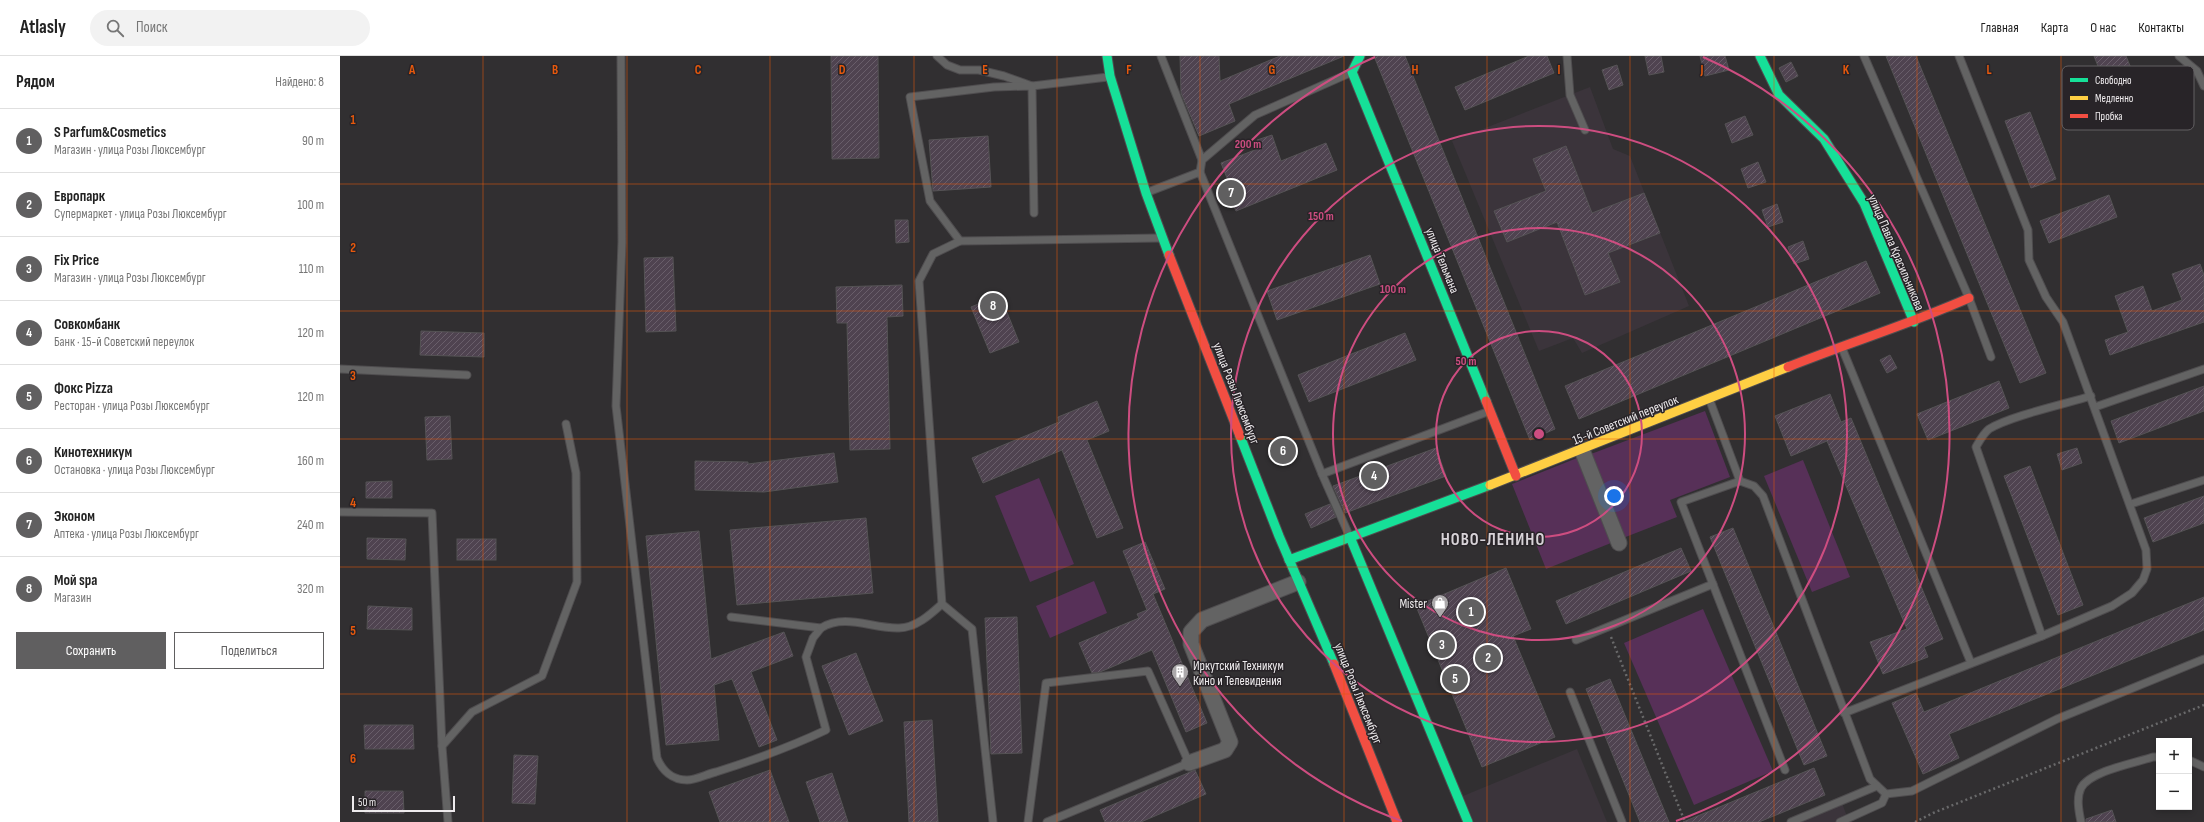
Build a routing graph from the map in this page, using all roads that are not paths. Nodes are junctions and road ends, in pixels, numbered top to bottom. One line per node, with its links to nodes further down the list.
1 (621, 56): 50 (lane)
2 (937, 56): 15 (lane)
3 (1107, 56): 14 (street, улица Розы Люксембург)
4 (1161, 56): 18 (lane)
5 (1360, 56): 13 (street)
6 (1567, 56): 17 (lane)
7 (1760, 56): 25 (street, улица Павла Красильникова)
8 (1864, 56): 24 (lane)
9 (1959, 56): 31 (lane)
10 (2179, 56): 11 (lane)
11 (2191, 66)
12 (2194, 68): 16 (lane)
13 (1352, 72): 18 (lane); 34 (street, улица Тельмана)
14 (1110, 76): 15 (lane); 20 (street, улица Розы Люксембург)
15 (1032, 86): 21 (lane); 23 (lane)
16 (2204, 86)
17 (1585, 130)
18 (1202, 160): 19 (lane)
19 (1200, 172): 20 (lane); 37 (lane)
20 (1146, 193): 22 (street, улица Розы Люксембург)
21 (1034, 213)
22 (1162, 238): 23 (lane); 45 (street, улица Розы Люксембург)
23 (960, 241): 48 (lane)
24 (1969, 298): 25 (street, 15-й Советский переулок); 27 (lane)
25 (1914, 322): 26 (street, 15-й Советский переулок)
26 (1842, 346): 32 (street, 15-й Советский переулок); 54 (lane)
27 (1991, 357)
28 (340, 369): 30 (lane)
29 (2204, 369): 33 (lane)
30 (467, 374)
31 (2091, 396): 33 (lane); 51 (lane)
32 (1710, 399): 36 (street, 15-й Советский переулок); 40 (lane)
33 (2095, 407): 41 (lane)
34 (1491, 410): 37 (lane); 38 (street, улица Тельмана)
35 (566, 424): 57 (lane)
36 (1582, 450): 38 (street, 15-й Советский переулок); 44 (street)
37 (1322, 474): 43 (lane)
38 (1516, 476): 43 (street, 15-й Советский переулок)
39 (2204, 480): 41 (lane)
40 (1740, 481): 47 (lane); 56 (lane)
41 (2130, 504): 51 (lane)
42 (340, 512): 57 (lane)
43 (1350, 537): 45 (street, 15-й Советский переулок); 71 (street)
44 (1619, 543)
45 (1289, 560): 46 (street, улица Розы Люксембург)
46 (1298, 582): 60 (street); 70 (street, улица Розы Люксембург)
47 (1713, 584): 52 (lane); 62 (lane)
48 (942, 604): 50 (lane); 67 (lane)
49 (731, 617): 50 (lane)
50 (821, 628)
51 (2042, 636): 54 (lane)
52 (1576, 640)
53 (2204, 659): 64 (lane)
54 (1971, 663): 56 (lane)
55 (1570, 692): 65 (lane)
56 (1844, 713): 63 (lane)
57 (442, 746): 66 (lane)
58 (2156, 757): 74 (lane)
59 (2192, 761): 61 (lane)
60 (1189, 763): 68 (lane); 69 (lane)
61 (2204, 767)
62 (1785, 770)
63 (1877, 786): 64 (lane); 72 (lane)
64 (1886, 794): 73 (lane)
65 (1619, 821)
66 (448, 822)
67 (993, 822)
68 (1028, 822)
69 (1046, 822)
70 (1397, 822)
71 (1468, 822)
72 (1791, 822)
73 (1840, 822)
74 (2081, 822)

